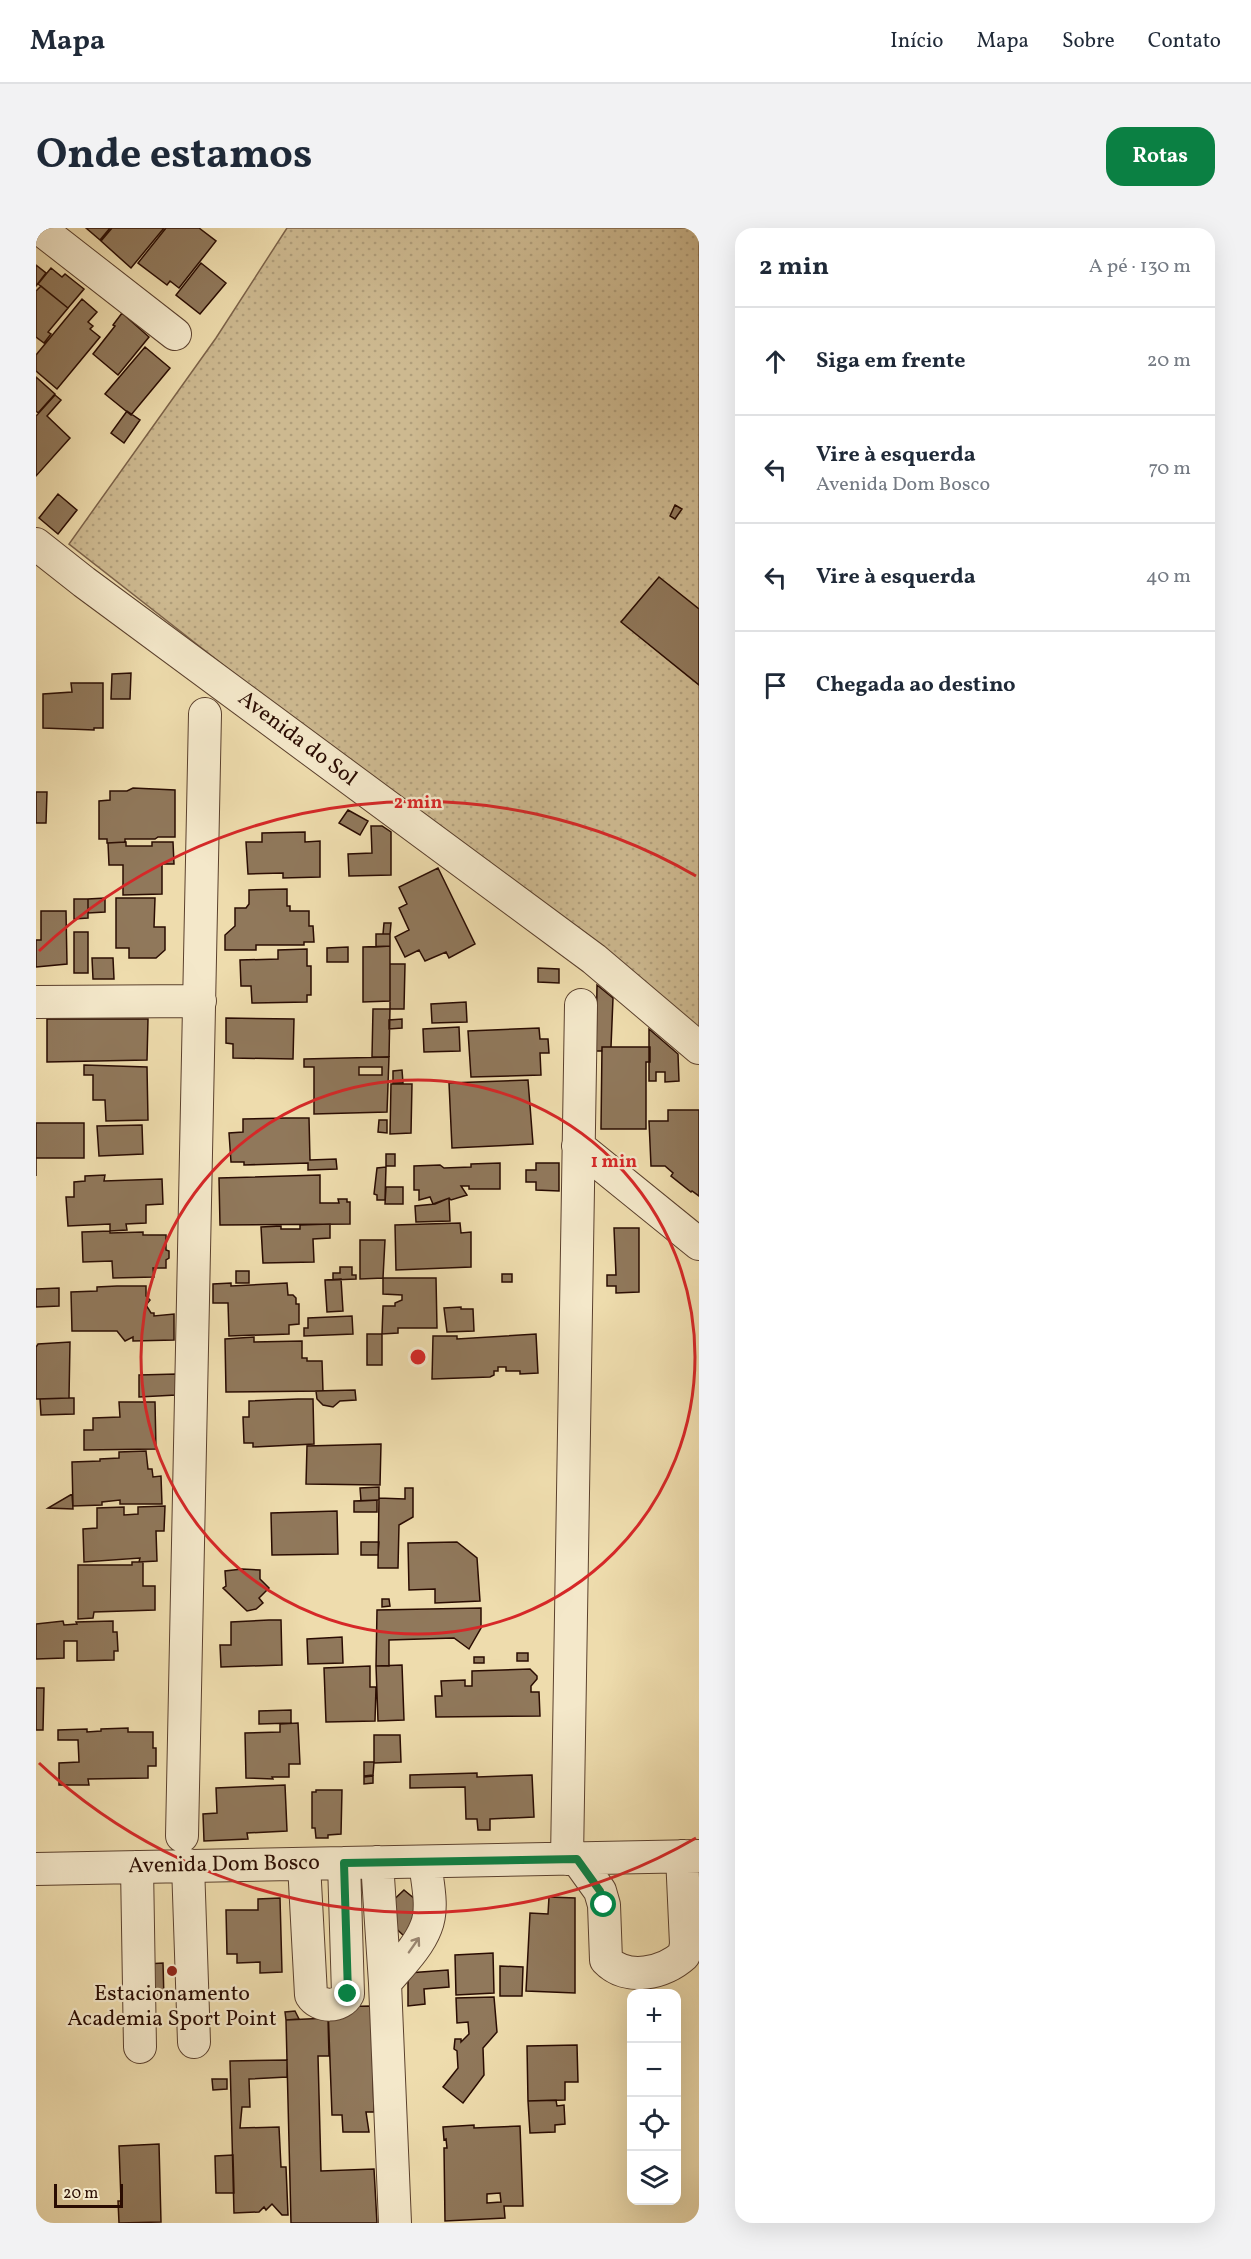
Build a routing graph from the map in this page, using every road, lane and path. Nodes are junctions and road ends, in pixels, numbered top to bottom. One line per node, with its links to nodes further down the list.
1 (39, 228): 2 (street)
2 (175, 334)
3 (36, 544): 8 (street, Avenida do Sol)
4 (206, 714): 5 (street)
5 (200, 1001): 6 (street); 11 (street)
6 (36, 1002)
7 (581, 1005): 9 (street)
8 (699, 1048)
9 (578, 1146): 10 (street); 13 (street)
10 (699, 1244)
11 (185, 1850): 17 (street, Avenida Dom Bosco); 18 (street, Avenida Dom Bosco); 21 (street)
12 (691, 1856): 13 (street, Avenida Dom Bosco); 13 (street)
13 (572, 1859): 14 (street, Avenida Dom Bosco)
14 (425, 1862): 16 (street, Avenida Dom Bosco); 20 (street, one-way to 14)
15 (344, 1863): 16 (street, Avenida Dom Bosco); 17 (street, Avenida Dom Bosco); 17 (street)
16 (377, 1863): 20 (street)
17 (304, 1864)
18 (137, 1867): 19 (street, Avenida Dom Bosco); 22 (street)
19 (36, 1869)
20 (384, 1983): 23 (street)
21 (194, 2042)
22 (141, 2048)
23 (395, 2223)

